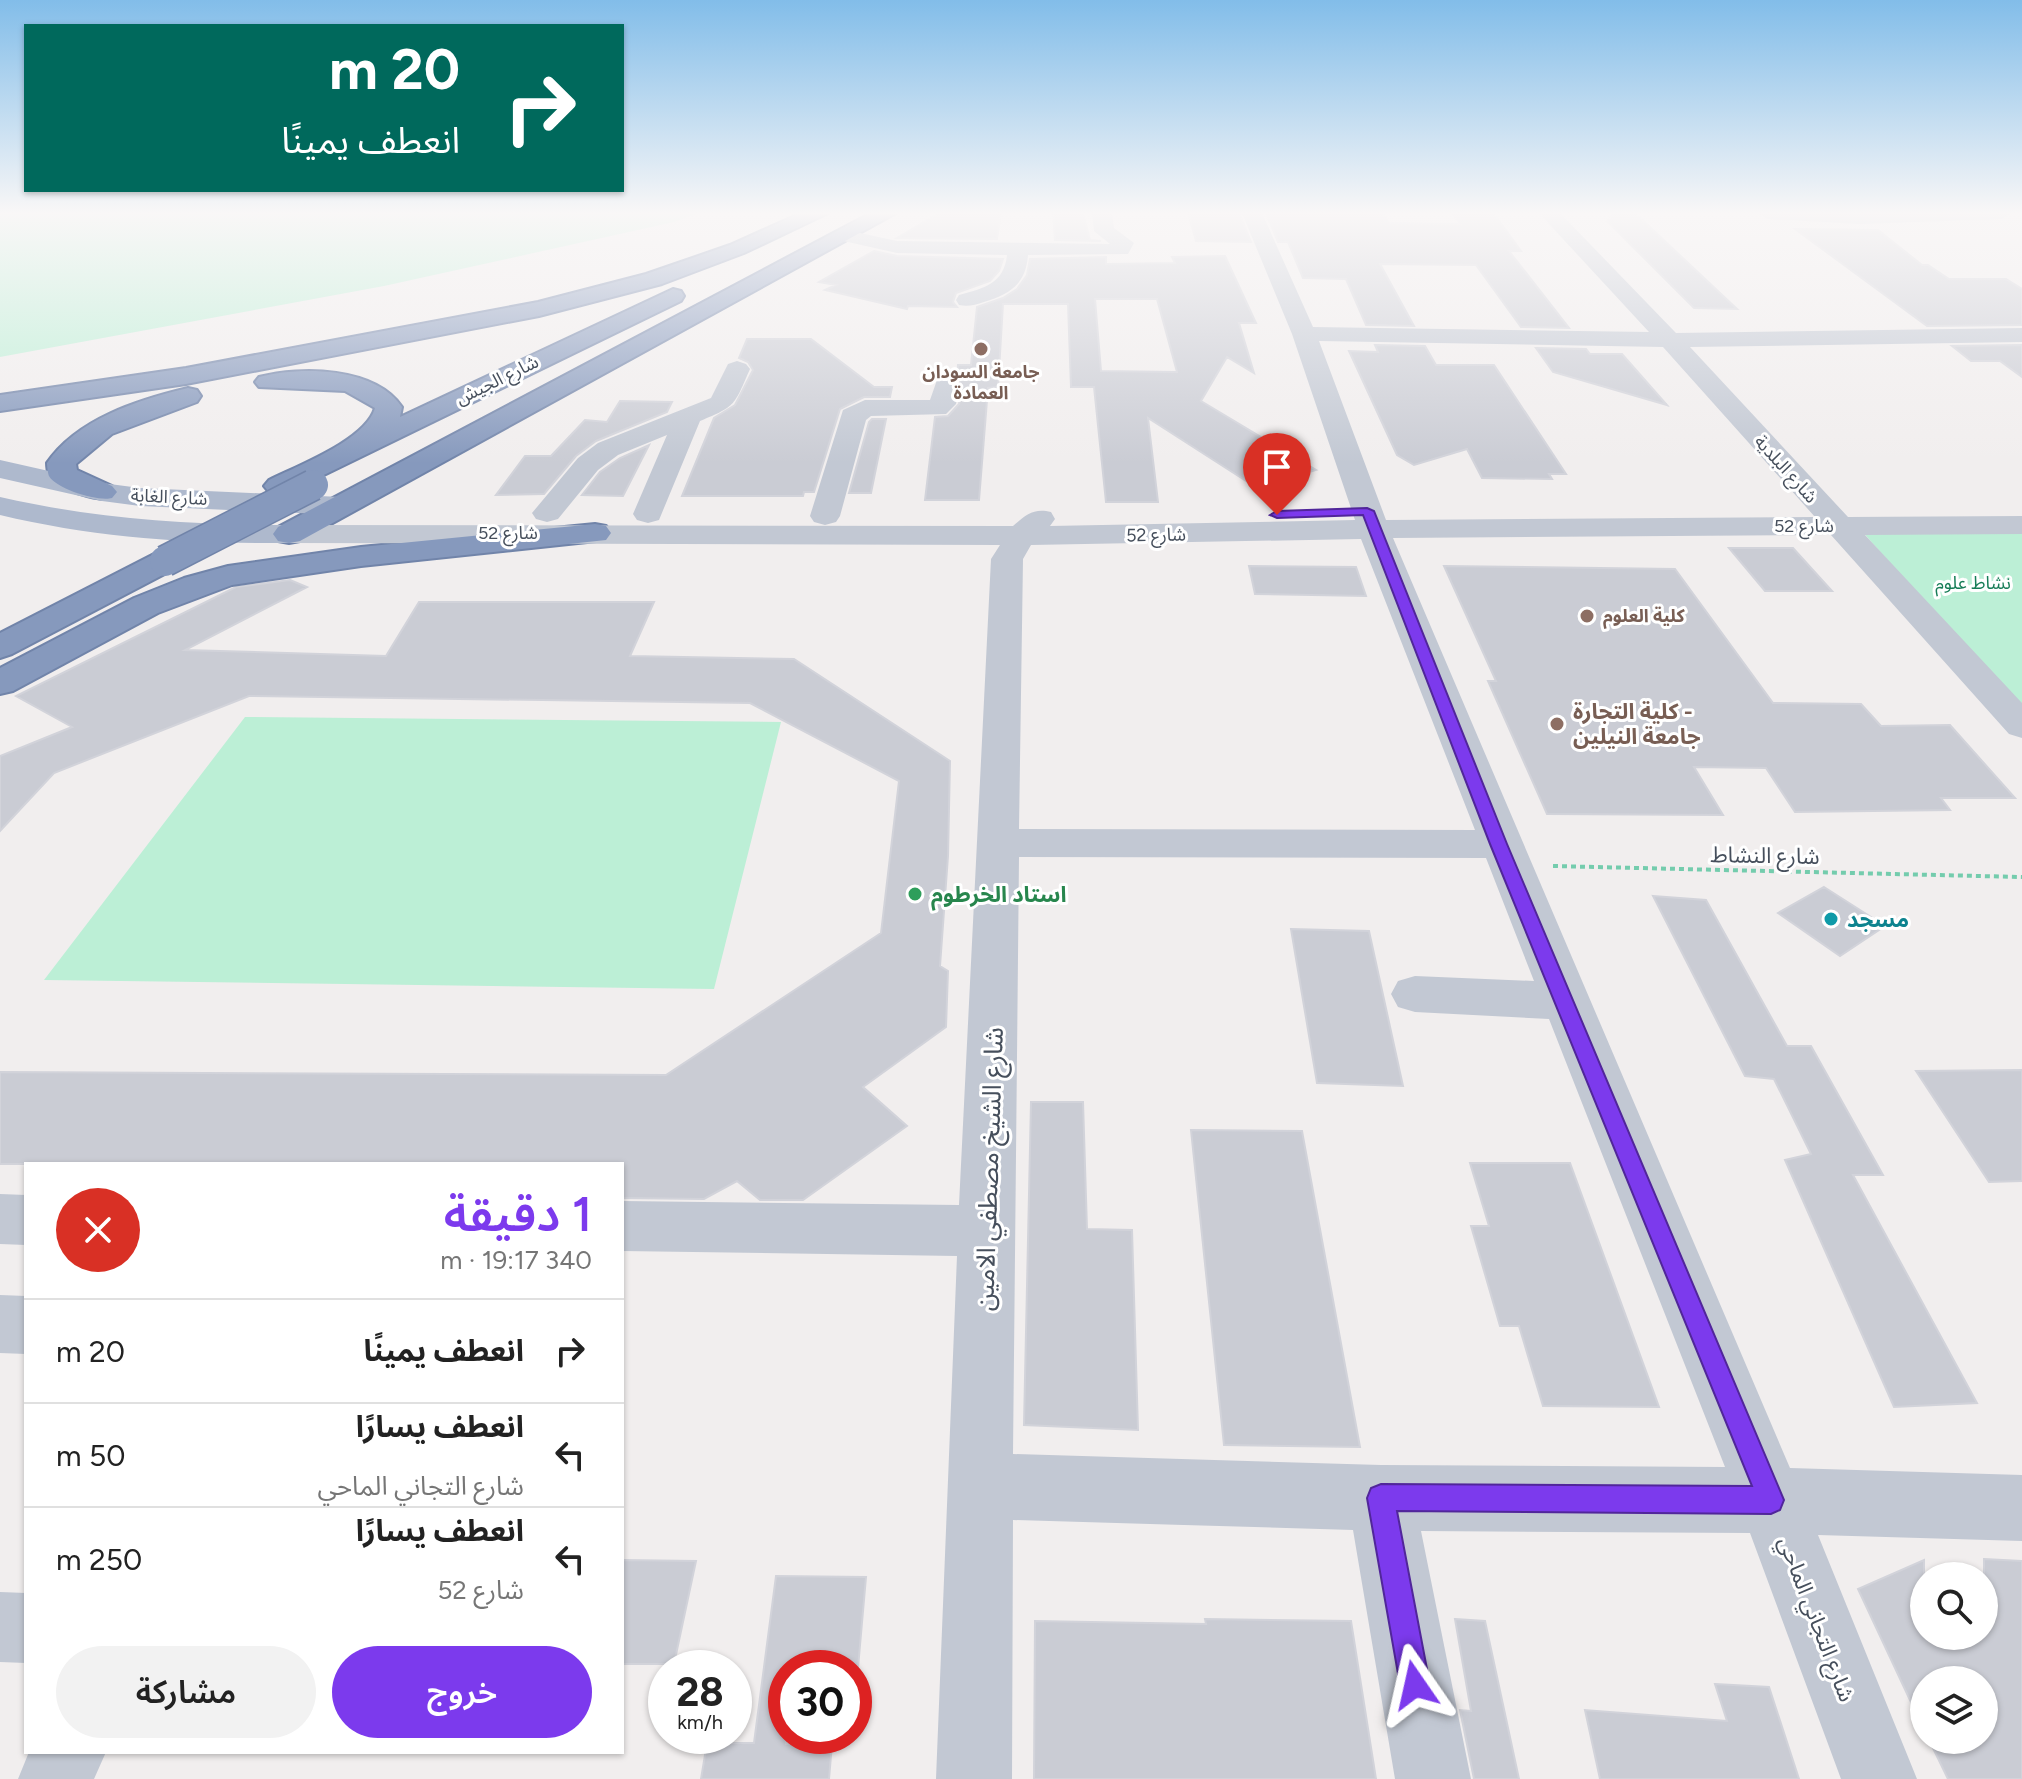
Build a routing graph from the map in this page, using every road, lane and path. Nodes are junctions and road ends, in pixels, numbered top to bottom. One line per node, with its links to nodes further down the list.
1 (588, 296): 14 (highway)
2 (690, 296): 16 (highway, شارع الجيش)
3 (697, 296): 31 (highway, شارع الجيش, bridge)
4 (718, 296): 20 (highway)
5 (977, 296): 8 (street)
6 (1288, 296): 9 (street, شارع التجاني الماحي)
7 (1628, 296): 11 (street, شارع البلدية)
8 (967, 300)
9 (1304, 334): 11 (street); 26 (street, شارع التجاني الماحي)
10 (2022, 335): 11 (street)
11 (1670, 340): 25 (street, شارع البلدية)
12 (737, 369): 15 (street)
13 (946, 385): 24 (street)
14 (0, 403)
15 (689, 416): 22 (street); 23 (street)
16 (349, 452): 18 (highway); 31 (highway, شارع الجيش)
17 (0, 469): 18 (main road, شارع الغابة)
18 (102, 492): 20 (main road, شارع الغابة)
19 (0, 506): 29 (main road, شارع الغابة)
20 (341, 506): 22 (street, شارع 52); 29 (highway)
21 (2022, 507): 25 (street, شارع 52)
22 (547, 513): 23 (street, شارع 52)
23 (648, 514): 24 (street, شارع 52)
24 (825, 516): 30 (street, شارع 52)
25 (1830, 516): 26 (street, شارع 52); 27 (street, شارع 52); 35 (street, شارع البلدية)
26 (1371, 520): 30 (street, شارع 52); 37 (street, شارع التجاني الماحي)
27 (2022, 525)
28 (595, 533): 29 (street, شارع 52); 30 (street, شارع 52); 34 (highway)
29 (289, 534)
30 (1023, 537): 36 (street, شارع الشيخ مصطفي الامين)
31 (149, 560): 32 (highway); 33 (highway)
32 (0, 627)
33 (0, 647)
34 (0, 683)
35 (2022, 726)
36 (998, 843): 37 (street); 44 (street, شارع الشيخ مصطفي الامين)
37 (1503, 854): 38 (path, شارع النشاط); 40 (street, شارع التجاني الماحي)
38 (2022, 877)
39 (1415, 994): 40 (street)
40 (1564, 1001): 49 (street, شارع التجاني الماحي)
41 (0, 1219): 42 (street)
42 (24, 1220)
43 (624, 1226): 44 (street)
44 (986, 1231): 47 (street, شارع الشيخ مصطفي الامين)
45 (0, 1324): 46 (street)
46 (24, 1325)
47 (982, 1486): 48 (street); 55 (street, شارع الشيخ مصطفي الامين)
48 (1381, 1498): 49 (street); 56 (street)
49 (1771, 1500): 50 (street); 57 (street, شارع التجاني الماحي)
50 (2022, 1508)
51 (0, 1627): 52 (street)
52 (24, 1628)
53 (67, 1754): 54 (street)
54 (56, 1779)
55 (974, 1779)
56 (1433, 1779)
57 (1879, 1779)

